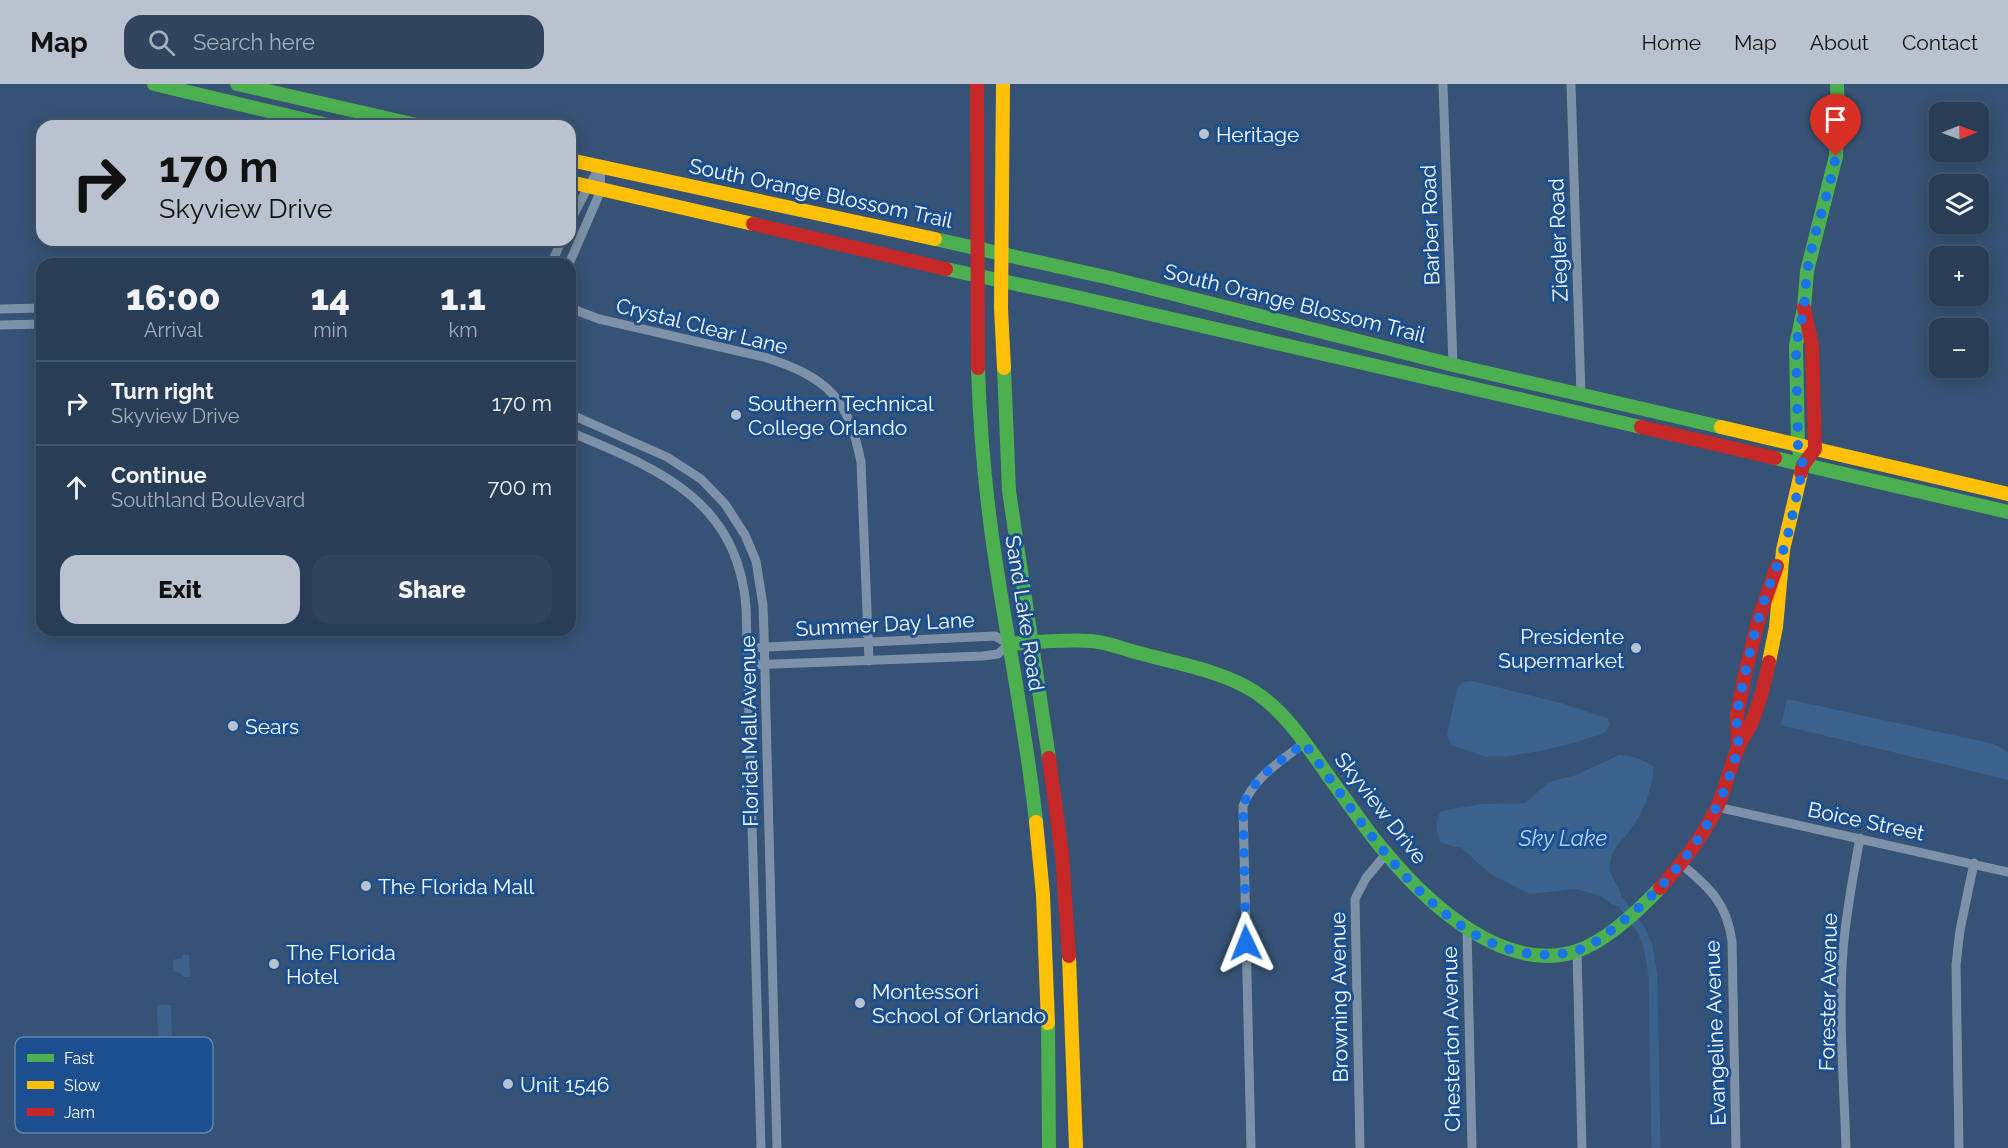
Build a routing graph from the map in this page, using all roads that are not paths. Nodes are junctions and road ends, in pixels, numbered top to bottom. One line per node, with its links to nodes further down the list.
1 (154, 84): 8 (main road)
2 (237, 84): 9 (main road)
3 (977, 84): 16 (main road, Sand Lake Road)
4 (1003, 84): 17 (main road, Sand Lake Road)
5 (1443, 84): 26 (street, Barber Road)
6 (1571, 84): 30 (street, Ziegler Road)
7 (1837, 84): 21 (main road)
8 (307, 120)
9 (395, 120)
10 (576, 161): 11 (main road, South Orange Blossom Trail)
11 (600, 167): 13 (street); 16 (main road, South Orange Blossom Trail)
12 (576, 184): 13 (main road, South Orange Blossom Trail)
13 (594, 188): 14 (street); 15 (street); 18 (main road, South Orange Blossom Trail)
14 (576, 214)
15 (576, 243)
16 (976, 248): 17 (main road, South Orange Blossom Trail); 18 (main road, Sand Lake Road)
17 (1001, 254): 19 (main road, Sand Lake Road); 26 (main road, South Orange Blossom Trail)
18 (975, 275): 19 (main road, South Orange Blossom Trail); 40 (main road, Sand Lake Road)
19 (1001, 281): 28 (main road, South Orange Blossom Trail); 41 (main road, Sand Lake Road)
20 (36, 308): 22 (street)
21 (1804, 308): 33 (main road); 34 (main road)
22 (0, 309)
23 (576, 310): 39 (street, Crystal Clear Lane)
24 (36, 324): 25 (street)
25 (0, 325)
26 (1453, 365): 27 (main road, South Orange Blossom Trail); 28 (main road)
27 (1478, 371): 29 (main road); 30 (main road, South Orange Blossom Trail)
28 (1427, 378): 29 (main road, South Orange Blossom Trail)
29 (1450, 383): 35 (main road, South Orange Blossom Trail)
30 (1581, 395): 33 (main road, South Orange Blossom Trail)
31 (576, 417): 43 (street, Florida Mall Avenue)
32 (576, 435): 42 (street, Florida Mall Avenue)
33 (1798, 445): 34 (main road, South Orange Blossom Trail); 35 (main road)
34 (1815, 449): 35 (main road); 36 (main road, South Orange Blossom Trail)
35 (1803, 465): 37 (main road, South Orange Blossom Trail); 38 (main road, Skyview Drive)
36 (2008, 494)
37 (2008, 512)
38 (1783, 550): 48 (main road, Skyview Drive); 48 (main road, Skyview Drive)
39 (869, 643): 40 (street, Summer Day Lane); 43 (street, Summer Day Lane); 44 (street, Crystal Clear Lane)
40 (1009, 644): 41 (main road, Skyview Drive); 44 (street, Summer Day Lane); 51 (main road, Sand Lake Road)
41 (1031, 644): 47 (main road, Skyview Drive); 52 (main road, Sand Lake Road)
42 (747, 648): 43 (street, Summer Day Lane); 45 (street, Florida Mall Avenue)
43 (765, 648): 46 (street, Florida Mall Avenue)
44 (869, 661): 46 (street, Summer Day Lane)
45 (747, 665): 46 (street, Summer Day Lane); 60 (street, Florida Mall Avenue)
46 (765, 665): 59 (street, Florida Mall Avenue)
47 (1304, 743): 53 (main road, Skyview Drive); 65 (street)
48 (1738, 747): 49 (main road, Skyview Drive)
49 (1717, 807): 50 (street, Boice Street); 55 (main road, Skyview Drive)
50 (1860, 838): 54 (street, Boice Street); 70 (street, Forester Avenue)
51 (1040, 853): 52 (main road); 63 (main road, Sand Lake Road)
52 (1062, 854): 64 (main road, Sand Lake Road)
53 (1386, 854): 57 (main road, Skyview Drive); 66 (street, Browning Avenue)
54 (1974, 863): 56 (street, Boice Street); 71 (street)
55 (1681, 864): 58 (main road, Skyview Drive); 69 (street, Evangeline Avenue)
56 (2008, 872)
57 (1467, 929): 58 (main road, Skyview Drive); 67 (street, Chesterton Avenue)
58 (1577, 951): 68 (street)
59 (774, 1053): 60 (street); 62 (street, Florida Mall Avenue)
60 (758, 1054): 61 (street, Florida Mall Avenue)
61 (761, 1148)
62 (777, 1148)
63 (1049, 1148)
64 (1076, 1148)
65 (1251, 1148)
66 (1360, 1148)
67 (1472, 1148)
68 (1582, 1148)
69 (1736, 1148)
70 (1846, 1148)
71 (1959, 1148)

